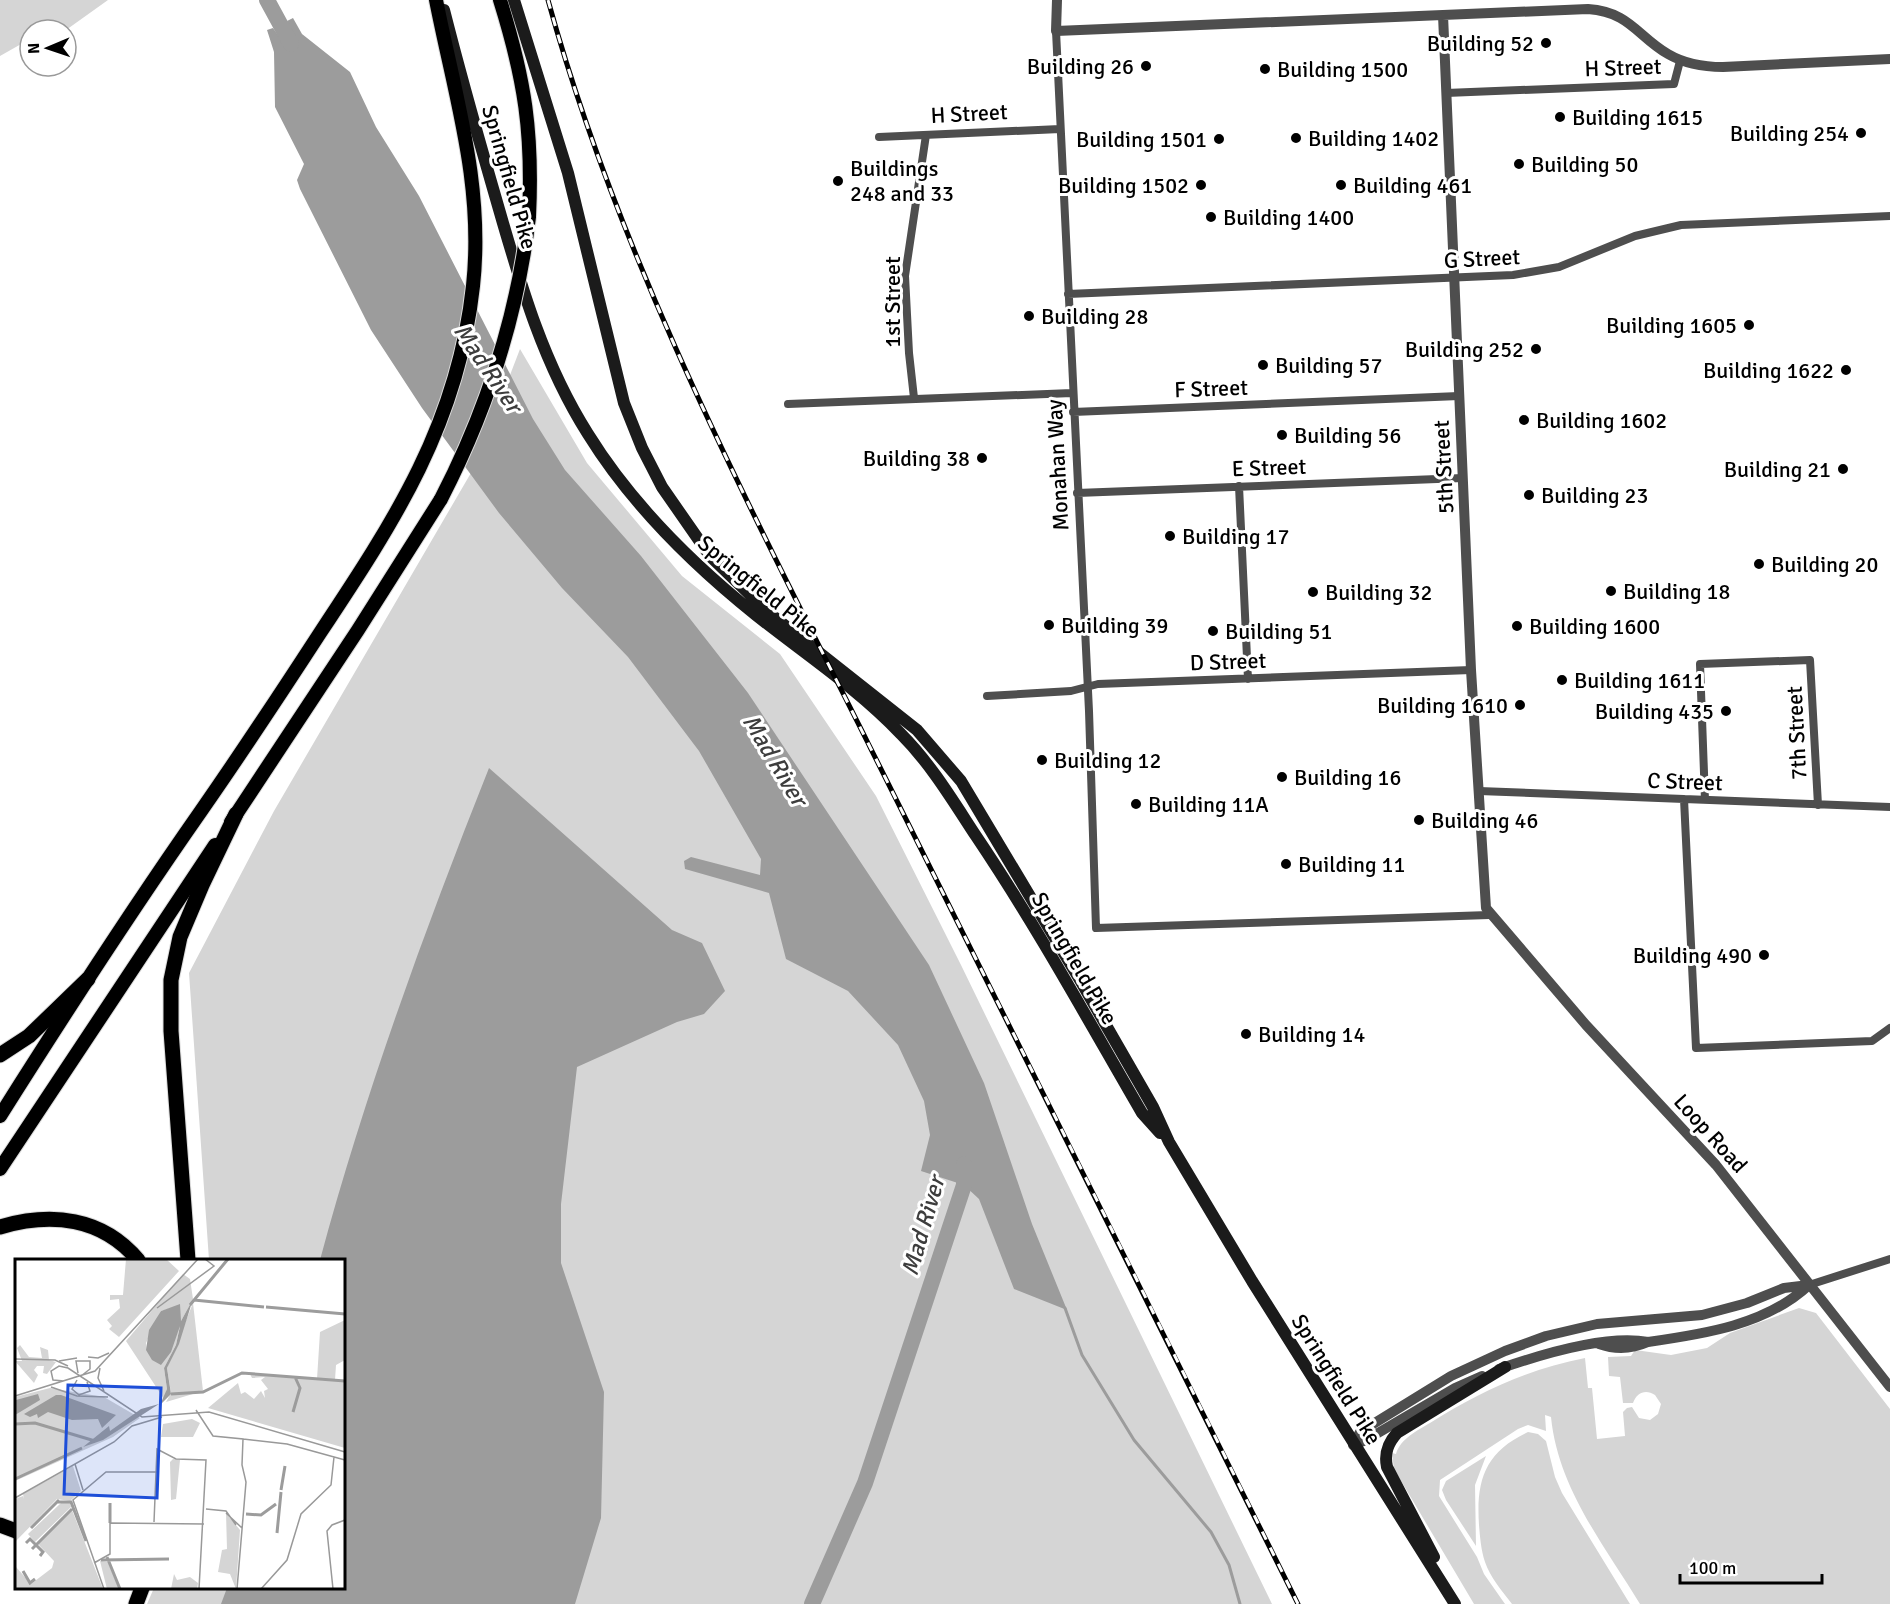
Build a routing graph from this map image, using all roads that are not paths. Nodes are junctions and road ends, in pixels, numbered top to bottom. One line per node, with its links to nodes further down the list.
1 (436, 0): 36 (highway)
2 (442, 0): 40 (main road, Springfield Pike)
3 (500, 0): 34 (highway, bridge)
4 (514, 0): 40 (main road, Springfield Pike)
5 (1057, 0): 7 (street, Monahan Way)
6 (1443, 15): 7 (street); 9 (street); 10 (street, 5th Street)
7 (1056, 31): 11 (street, Monahan Way)
8 (1890, 59): 9 (street, H Street)
9 (1680, 61): 10 (street, H Street)
10 (1446, 93): 15 (street, 5th Street)
11 (1060, 129): 12 (street, H Street); 16 (street, Monahan Way)
12 (926, 135): 13 (street, H Street); 19 (street, 1st Street)
13 (879, 137)
14 (1890, 216): 15 (street, G Street)
15 (1454, 278): 16 (street, G Street); 18 (street, 5th Street)
16 (1068, 294): 17 (street, Monahan Way)
17 (1072, 393): 19 (street); 21 (street, Monahan Way)
18 (1459, 396): 21 (street, F Street); 22 (street, 5th Street)
19 (914, 398): 20 (street)
20 (788, 404)
21 (1073, 412): 24 (street, Monahan Way)
22 (1463, 478): 23 (street, E Street); 25 (street, 5th Street)
23 (1239, 486): 24 (street, E Street); 26 (street)
24 (1077, 493): 27 (street, Monahan Way)
25 (1471, 670): 26 (street, D Street); 29 (street, 5th Street)
26 (1248, 679): 27 (street, D Street)
27 (1087, 687): 28 (street, D Street); 35 (street, Monahan Way)
28 (987, 696)
29 (1479, 791): 30 (street, C Street); 35 (street, 5th Street)
30 (1684, 799): 31 (street, C Street); 37 (street)
31 (1705, 800): 32 (street, C Street); 32 (street, 7th Street)
32 (1818, 805): 33 (street, C Street)
33 (1890, 807)
34 (236, 814): 41 (highway); 44 (highway)
35 (1489, 915): 46 (street, Loop Road)
36 (88, 980): 38 (highway); 39 (highway)
37 (1890, 1028)
38 (0, 1055)
39 (0, 1116)
40 (1169, 1142): 49 (main road, Springfield Pike)
41 (0, 1169)
42 (0, 1227): 43 (highway)
43 (137, 1259)
44 (188, 1259)
45 (1890, 1259): 46 (street)
46 (1809, 1285): 47 (street); 48 (street, Loop Road); 49 (street)
47 (1505, 1367): 49 (street); 54 (main road)
48 (1890, 1387)
49 (1353, 1445): 54 (main road, Springfield Pike)
50 (0, 1525): 51 (highway)
51 (15, 1531)
52 (141, 1589): 53 (highway)
53 (136, 1604)
54 (1456, 1604)

